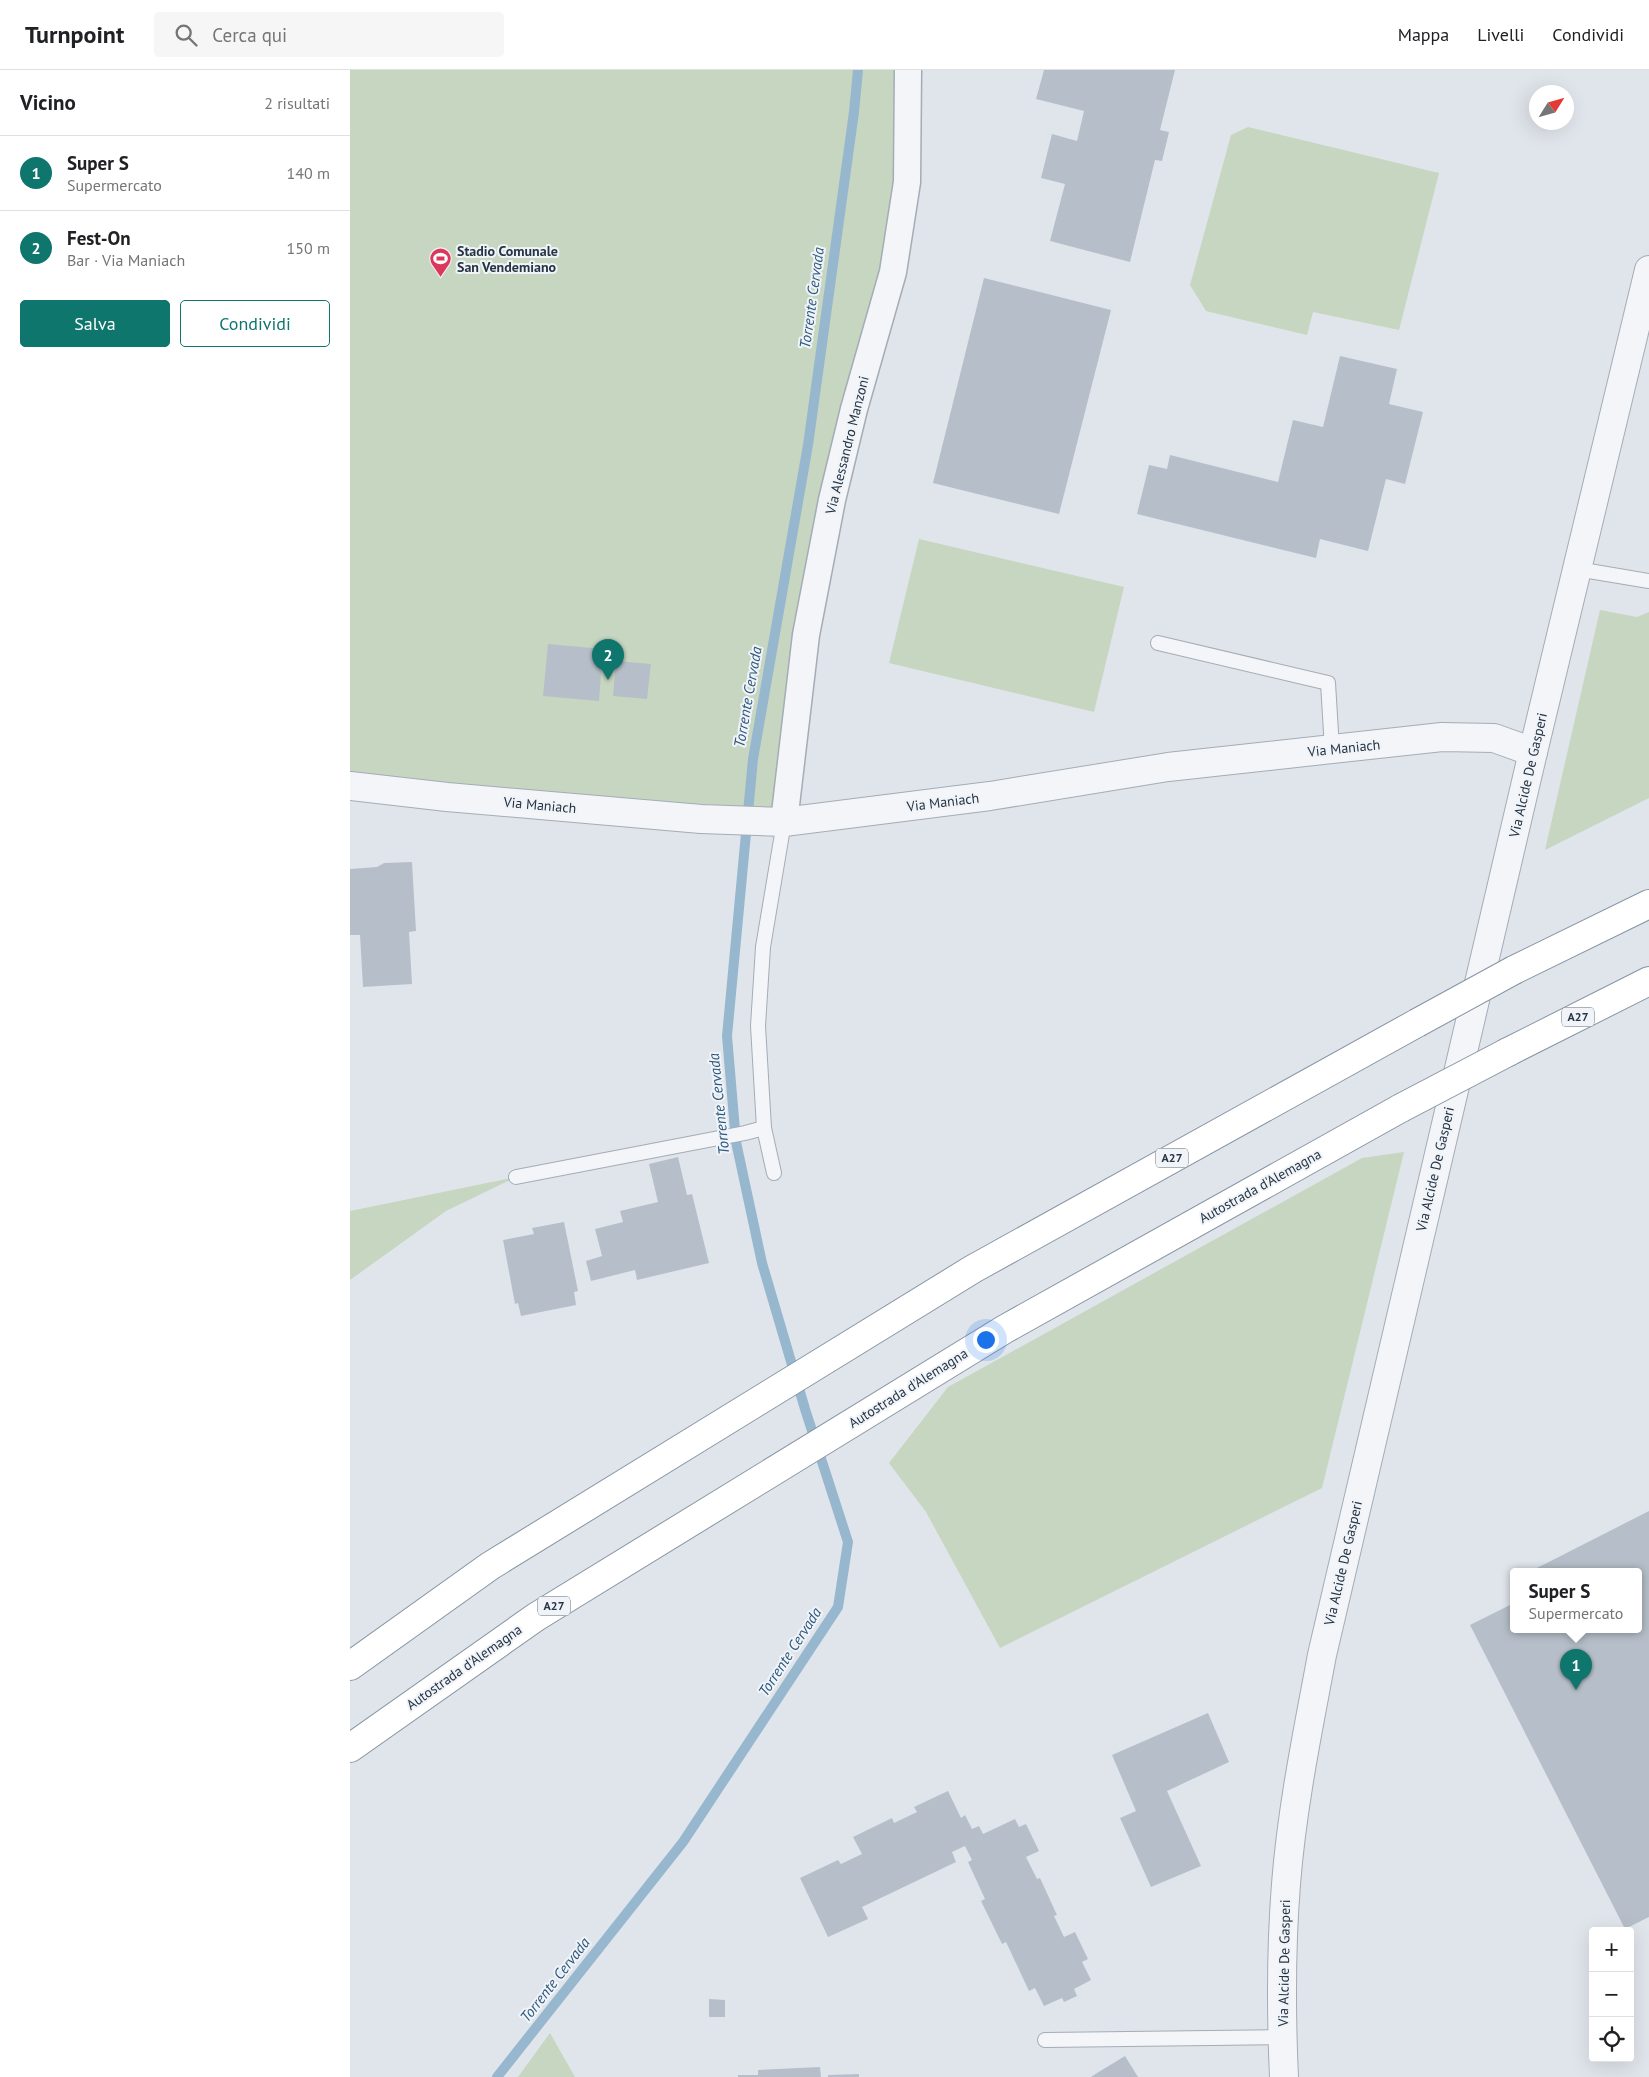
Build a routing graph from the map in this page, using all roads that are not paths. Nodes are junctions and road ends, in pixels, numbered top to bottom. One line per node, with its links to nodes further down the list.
1 (908, 70): 9 (street, Via Alessandro Manzoni)
2 (1649, 270): 3 (street, Via Alcide De Gasperi)
3 (1577, 569): 4 (lane); 7 (street, Via Alcide De Gasperi)
4 (1649, 581)
5 (1158, 643): 6 (lane)
6 (1332, 749): 7 (street, Via Maniach); 9 (street, Via Maniach)
7 (1532, 752): 17 (street, Via Alcide De Gasperi)
8 (350, 786): 9 (street, Via Maniach)
9 (774, 822): 12 (lane)
10 (1649, 904): 15 (highway, A27, bridge)
11 (1649, 981): 16 (highway, Autostrada d'Alemagna / A27, bridge)
12 (764, 1128): 13 (lane); 14 (lane)
13 (774, 1173)
14 (516, 1177)
15 (350, 1666)
16 (350, 1748)
17 (1282, 2037): 18 (lane); 19 (street, Via Alcide De Gasperi)
18 (1045, 2040)
19 (1284, 2077)

